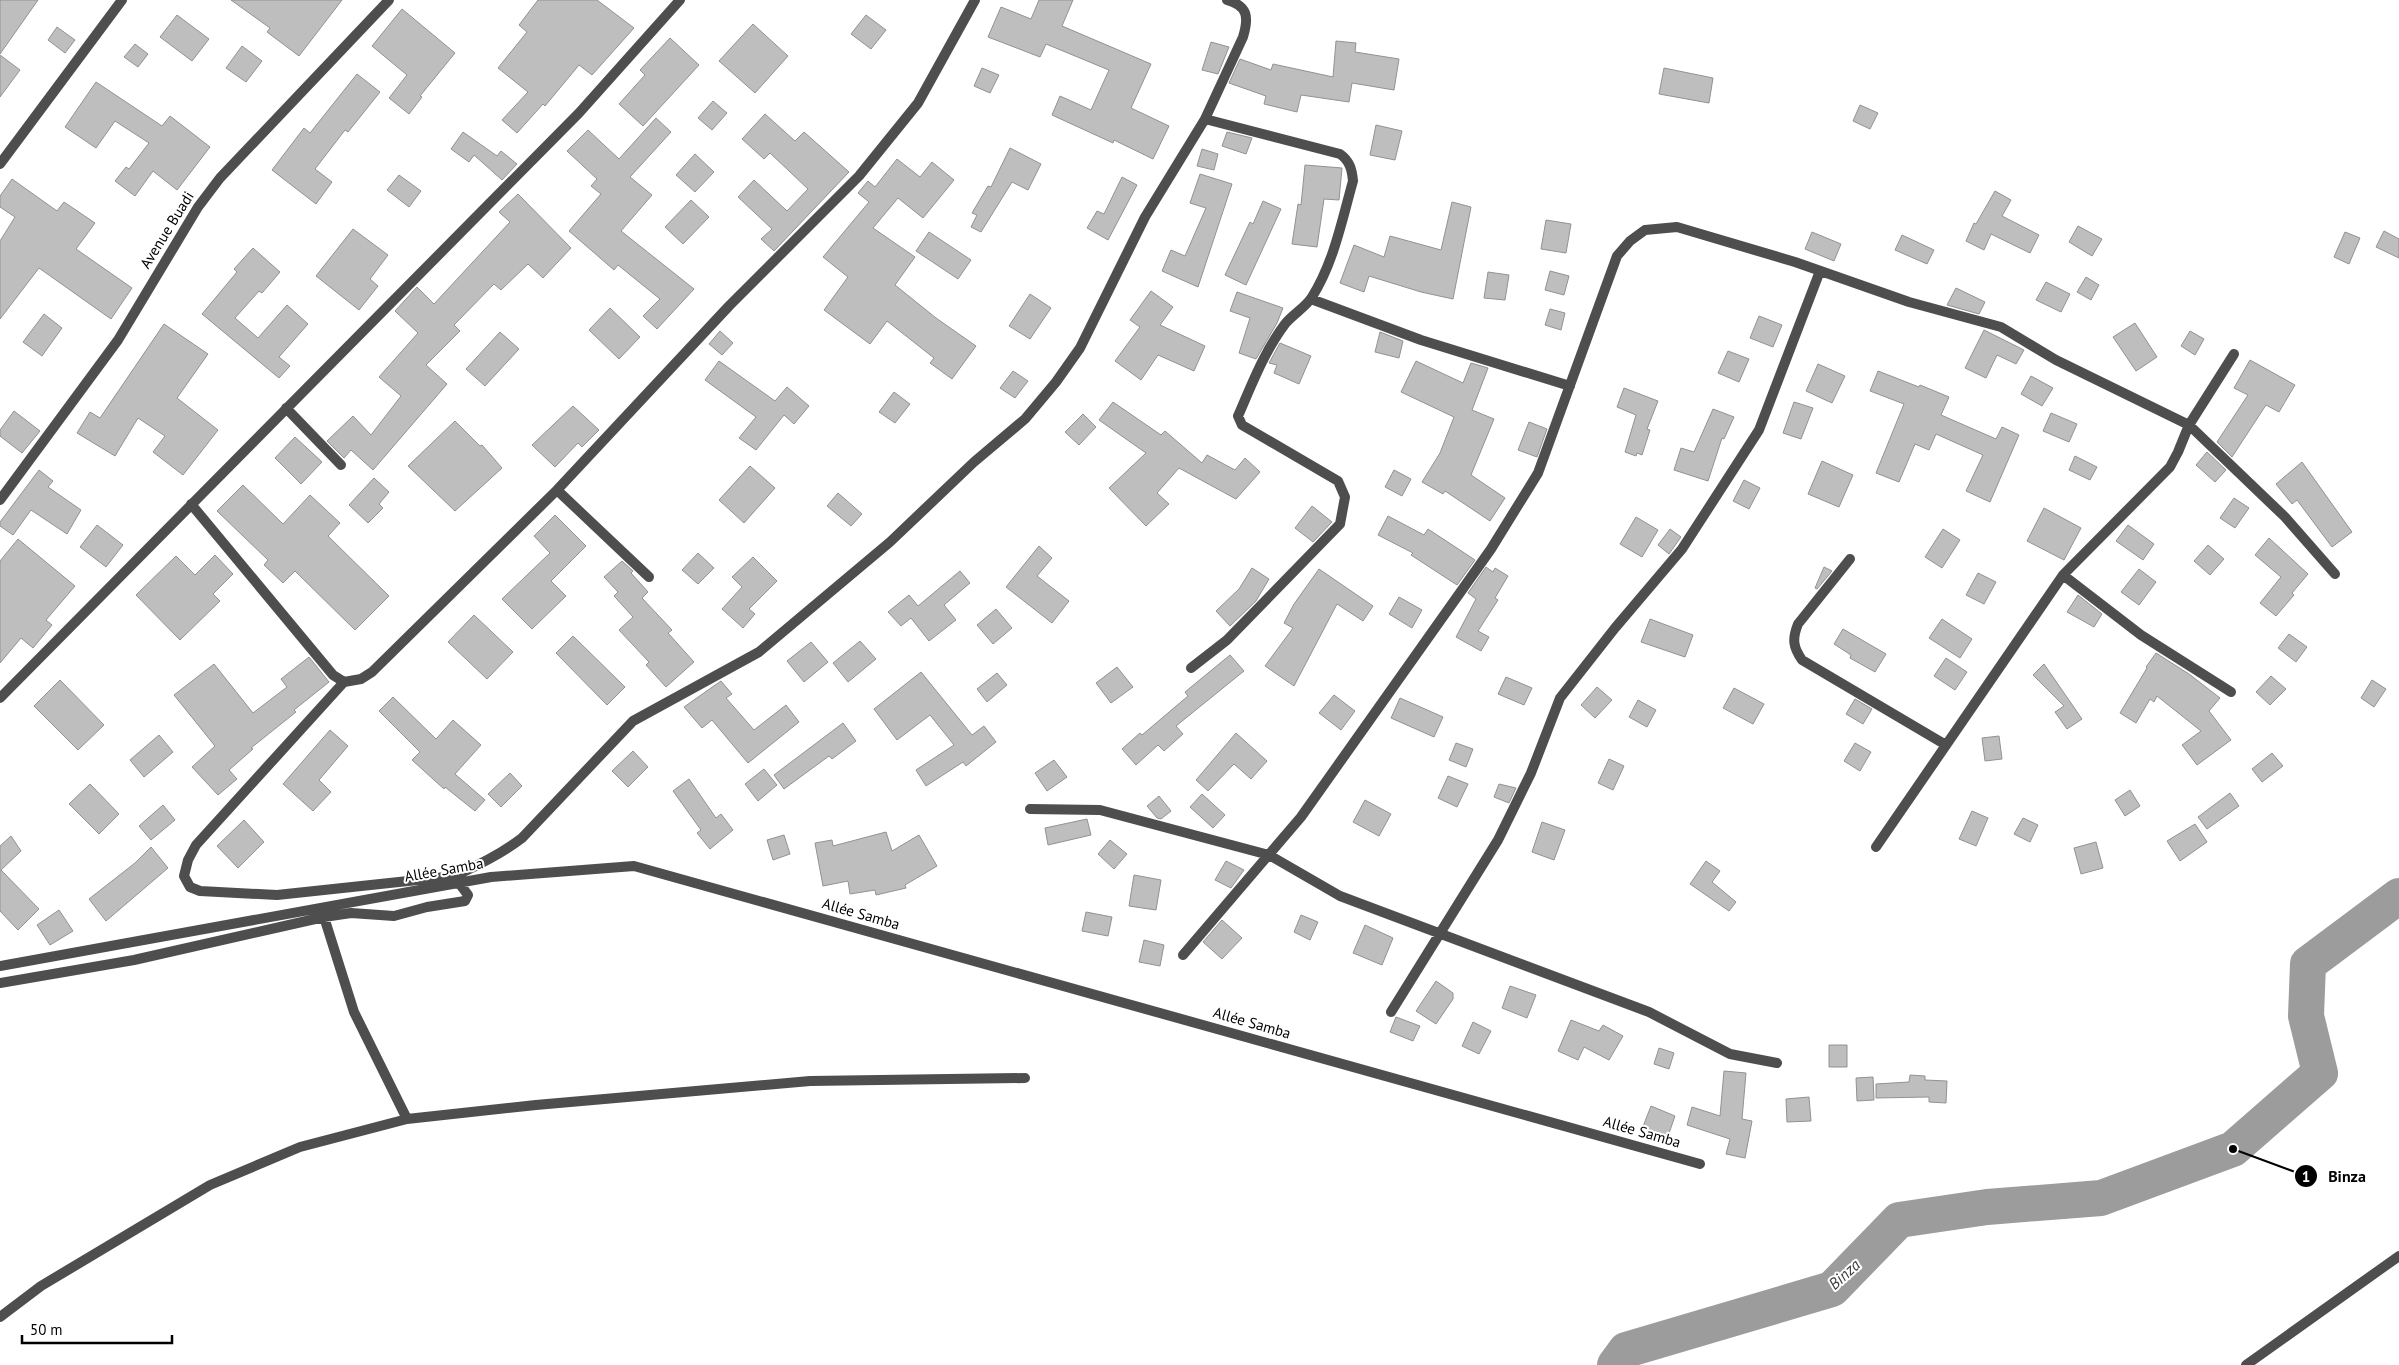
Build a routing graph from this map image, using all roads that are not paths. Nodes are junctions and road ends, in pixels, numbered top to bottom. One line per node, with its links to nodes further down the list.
1 (122, 0): 7 (street)
2 (389, 0): 16 (street, Avenue Buadi)
3 (680, 0): 12 (street)
4 (975, 0): 15 (street)
5 (1226, 0): 6 (street)
6 (1205, 119): 9 (street); 30 (street)
7 (0, 164)
8 (1820, 271): 11 (street); 13 (street); 32 (street)
9 (1311, 299): 11 (street); 22 (street)
10 (2234, 354): 13 (street)
11 (1570, 386): 29 (street)
12 (286, 408): 14 (street); 17 (street)
13 (2188, 425): 19 (street); 20 (street)
14 (341, 465)
15 (557, 490): 21 (street); 23 (street)
16 (0, 500)
17 (191, 504): 23 (street); 25 (street)
18 (1850, 559): 26 (street)
19 (2335, 574)
20 (2064, 575): 24 (street); 26 (street)
21 (649, 577)
22 (1191, 668)
23 (344, 682): 30 (street)
24 (2231, 692)
25 (0, 698)
26 (1946, 745): 28 (street)
27 (1030, 809): 29 (street)
28 (1876, 847)
29 (1269, 855): 32 (street); 33 (street)
30 (455, 876): 31 (street)
31 (324, 917): 35 (street); 39 (street)
32 (1440, 933): 36 (street); 37 (street)
33 (1184, 955)
34 (0, 966): 40 (street, Allée Samba)
35 (0, 983)
36 (1391, 1012)
37 (1777, 1063)
38 (1025, 1078): 39 (street)
39 (407, 1119): 42 (street)
40 (1700, 1164)
41 (2399, 1256): 43 (street)
42 (0, 1317)
43 (2246, 1365)

